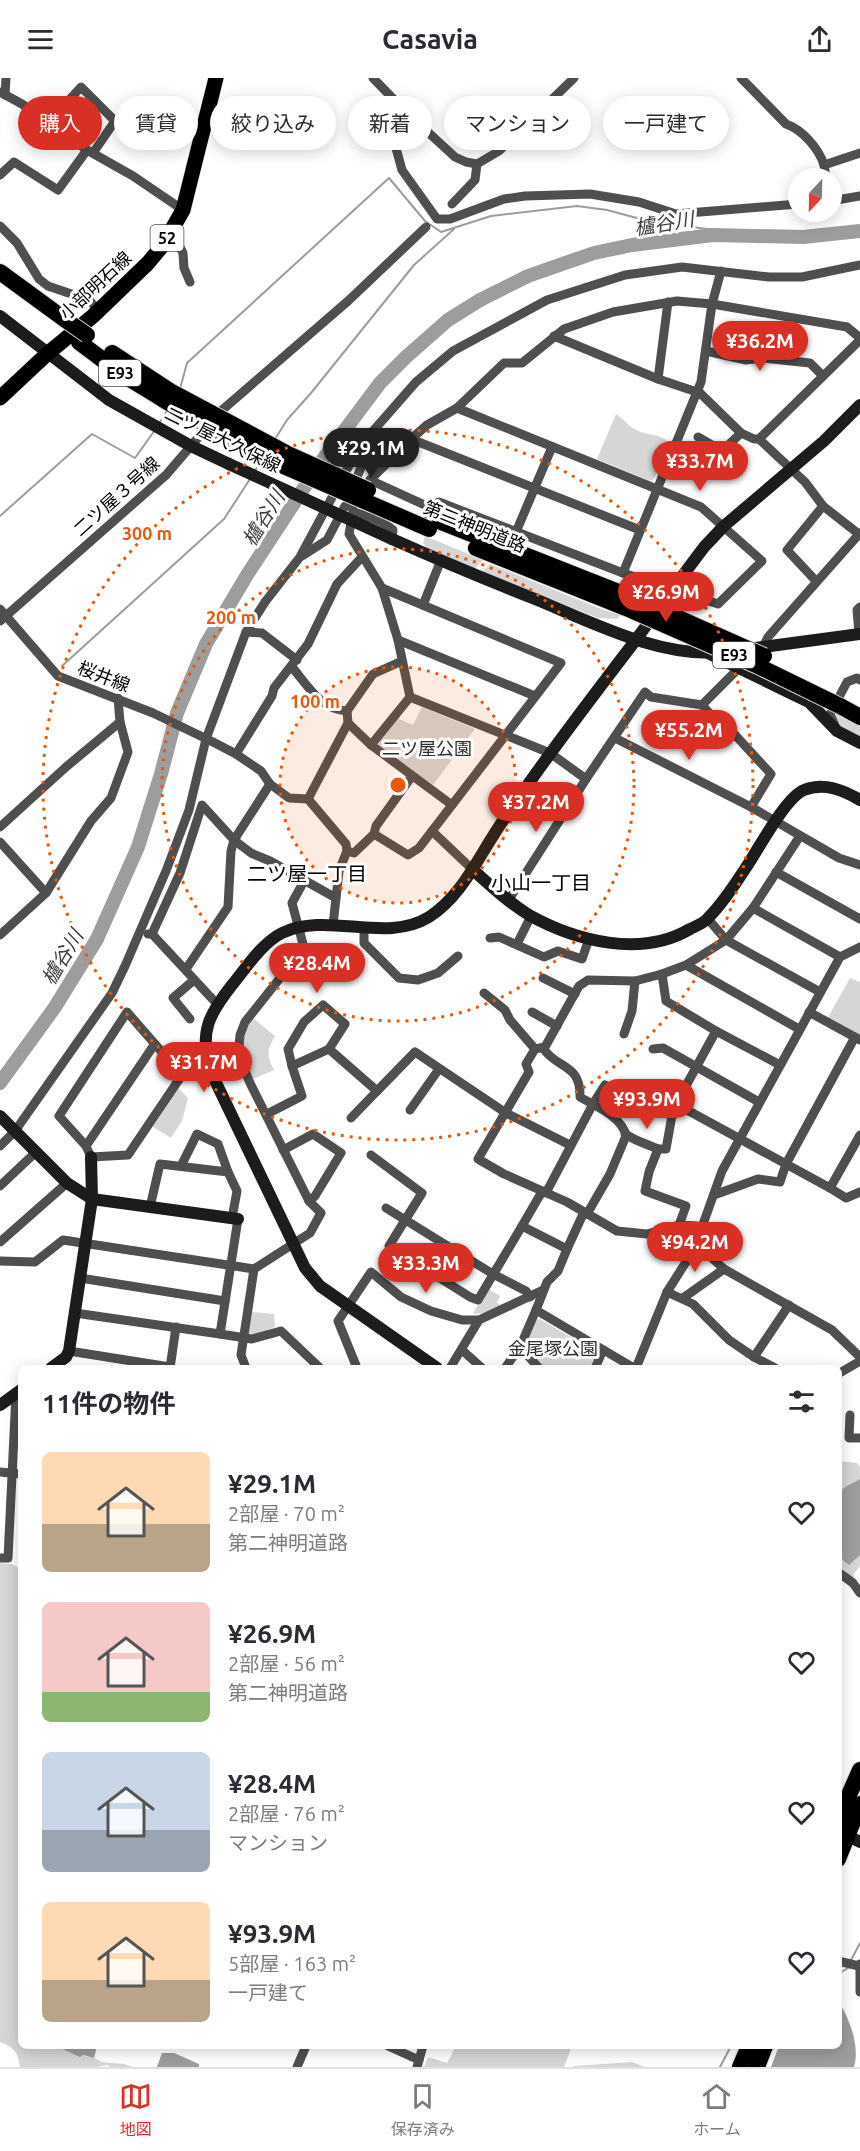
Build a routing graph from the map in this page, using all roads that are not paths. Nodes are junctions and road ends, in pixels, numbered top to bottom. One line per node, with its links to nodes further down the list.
1 (6, 78): 6 (street)
2 (216, 78): 26 (main road, 小部明石線 / 52)
3 (373, 78): 9 (street)
4 (574, 78): 18 (street)
5 (741, 78): 19 (street)
6 (3, 93): 10 (street)
7 (73, 96): 8 (street)
8 (90, 96)
9 (390, 96)
10 (18, 102)
11 (102, 108): 13 (street)
12 (432, 136): 18 (street)
13 (102, 137)
14 (87, 150): 16 (street)
15 (396, 150): 25 (street)
16 (90, 152): 21 (street); 26 (street)
17 (860, 153): 19 (street)
18 (477, 164): 24 (street)
19 (824, 165): 20 (street)
20 (824, 168)
21 (0, 175)
22 (860, 196): 23 (street)
23 (842, 199)
24 (452, 204)
25 (788, 205)
26 (183, 210): 29 (main road, 小部明石線 / 52)
27 (0, 226): 37 (street)
28 (426, 226): 54 (street, 二ツ屋３号線)
29 (166, 239): 33 (street); 37 (main road, 小部明石線 / 52)
30 (860, 265): 31 (street)
31 (721, 271): 36 (street); 55 (street)
32 (0, 272): 39 (highway, 第二神明道路 / E93)
33 (190, 282)
34 (0, 284): 39 (highway, 第二神明道路 / E93)
35 (668, 302): 36 (street); 40 (street); 45 (street)
36 (711, 304): 41 (street); 42 (street)
37 (98, 310): 43 (main road, 小部明石線 / 52)
38 (0, 316): 43 (street, 二ツ屋大久保線)
39 (63, 324): 91 (highway, 第二神明道路 / E93, bridge)
40 (554, 336): 45 (street); 49 (street)
41 (860, 339): 44 (street)
42 (706, 351): 44 (street); 46 (street)
43 (47, 354): 47 (main road, 小部明石線 / 52); 54 (street, 二ツ屋大久保線)
44 (824, 376): 53 (street)
45 (658, 378): 46 (street)
46 (695, 392): 50 (street); 60 (street)
47 (0, 398)
48 (860, 405): 57 (street)
49 (457, 408): 52 (street); 56 (street)
50 (741, 433): 51 (street); 53 (street)
51 (698, 437)
52 (411, 439): 58 (street); 59 (street)
53 (759, 439): 57 (street)
54 (190, 446): 67 (street, 二ツ屋大久保線, bridge); 77 (street, 二ツ屋３号線)
55 (359, 447): 62 (street); 68 (street)
56 (552, 447): 59 (street); 60 (street)
57 (793, 470): 61 (street); 63 (street)
58 (370, 480): 62 (street); 65 (street)
59 (534, 488): 64 (street); 65 (street)
60 (656, 489): 63 (street); 64 (street)
61 (823, 506): 66 (street); 72 (street)
62 (350, 507): 67 (street); 68 (street); 69 (street)
63 (724, 526): 74 (street); 74 (street)
64 (640, 530): 71 (street)
65 (516, 532): 71 (street)
66 (860, 534): 72 (street)
67 (392, 539): 70 (street, 二ツ屋大久保線)
68 (300, 557): 78 (street)
69 (362, 557): 73 (street); 85 (street)
70 (441, 560): 75 (street); 80 (street, 二ツ屋大久保線)
71 (623, 573): 74 (street)
72 (816, 581): 82 (street)
73 (382, 588): 75 (street); 81 (street)
74 (672, 589): 80 (street)
75 (423, 605): 88 (street)
76 (860, 607): 79 (street)
77 (2, 615): 90 (street, 桜井線)
78 (246, 632): 85 (street); 100 (street)
79 (860, 634): 82 (street)
80 (636, 639): 83 (street, 二ツ屋大久保線); 105 (street)
81 (398, 640): 84 (street); 88 (street)
82 (763, 647): 83 (street)
83 (709, 653): 86 (street)
84 (402, 661): 89 (street); 94 (street)
85 (294, 663): 94 (street); 104 (street)
86 (739, 668): 93 (street); 98 (street)
87 (860, 680): 98 (street)
88 (535, 696): 99 (street)
89 (410, 697): 99 (street); 103 (street)
90 (118, 698): 96 (street); 100 (street, 桜井線)
91 (842, 701): 92 (highway, 第二神明道路 / E93); 95 (highway, 第二神明道路 / E93)
92 (860, 704)
93 (702, 705): 101 (street); 112 (street)
94 (347, 711): 97 (street)
95 (860, 717)
96 (120, 722): 114 (street); 125 (street)
97 (348, 723): 103 (street); 109 (street)
98 (837, 731): 102 (street)
99 (506, 735): 105 (street); 111 (street)
100 (204, 738): 104 (street, 桜井線); 135 (street)
101 (615, 738): 107 (street); 112 (street)
102 (860, 743)
103 (370, 745): 106 (street)
104 (236, 753): 108 (street, 桜井線)
105 (550, 753): 107 (street); 122 (street)
106 (412, 776): 111 (street); 116 (street)
107 (586, 779): 127 (street)
108 (270, 784): 109 (street, 桜井線); 118 (street)
109 (308, 799): 120 (street)
110 (860, 800): 113 (street)
111 (452, 805): 115 (street)
112 (751, 807): 113 (street)
113 (776, 821): 117 (street); 130 (street)
114 (0, 827)
115 (432, 831): 116 (street); 122 (street)
116 (374, 834): 120 (street)
117 (800, 836): 121 (street); 123 (street)
118 (234, 840): 124 (street); 136 (street); 146 (street)
119 (0, 842): 125 (street)
120 (348, 851): 126 (street)
121 (860, 866)
122 (472, 869): 127 (street); 134 (street)
123 (776, 872): 128 (street); 131 (street)
124 (304, 881): 126 (street); 133 (street)
125 (46, 893): 137 (street)
126 (336, 898): 132 (street)
127 (508, 901): 129 (street)
128 (753, 908): 140 (street); 144 (street)
129 (531, 916): 139 (street); 141 (street)
130 (708, 919): 139 (street); 140 (street)
131 (860, 919)
132 (333, 925): 133 (street); 134 (street)
133 (299, 927): 154 (street); 178 (street)
134 (364, 927): 143 (street)
135 (138, 934): 136 (street); 181 (street)
136 (153, 934): 146 (street)
137 (0, 935)
138 (490, 938): 141 (street)
139 (589, 939): 141 (street)
140 (726, 940): 145 (street); 151 (street)
141 (517, 944)
142 (860, 947): 144 (street)
143 (458, 956)
144 (840, 957): 151 (street)
145 (686, 965): 147 (street); 159 (street)
146 (186, 969): 149 (street)
147 (662, 974): 150 (street); 160 (street)
148 (543, 978): 153 (street)
149 (194, 980): 154 (street); 157 (street)
150 (635, 981): 153 (street); 161 (street)
151 (820, 992): 155 (street)
152 (484, 993): 165 (street)
153 (575, 994): 158 (street)
154 (217, 1004): 213 (street)
155 (809, 1011): 159 (street); 162 (street)
156 (532, 1012): 158 (street)
157 (190, 1019)
158 (556, 1026): 165 (street)
159 (799, 1029): 167 (street)
160 (716, 1031): 167 (street); 169 (street)
161 (624, 1034)
162 (857, 1039): 192 (street)
163 (154, 1045): 190 (street); 190 (street); 190 (street)
164 (329, 1049): 168 (street); 168 (street); 171 (street)
165 (539, 1049): 174 (street); 177 (street)
166 (653, 1049): 169 (street)
167 (780, 1065): 173 (street)
168 (292, 1066): 178 (street)
169 (697, 1066): 173 (street); 175 (street)
170 (439, 1069): 171 (street); 176 (street); 177 (street)
171 (377, 1091): 180 (street)
172 (635, 1100): 174 (street)
173 (759, 1102): 184 (street)
174 (593, 1104): 182 (street); 185 (street)
175 (676, 1104): 184 (street); 187 (street)
176 (410, 1110)
177 (506, 1113): 185 (street); 198 (street)
178 (267, 1114): 188 (street)
179 (0, 1116): 181 (street)
180 (351, 1118)
181 (12, 1129): 186 (street); 189 (street)
182 (625, 1134): 187 (street); 205 (street)
183 (860, 1135): 197 (street)
184 (739, 1138): 192 (street); 200 (street)
185 (570, 1145): 198 (street)
186 (0, 1146)
187 (658, 1149): 208 (street)
188 (284, 1150): 202 (street); 202 (street)
189 (36, 1152): 195 (street); 196 (street)
190 (88, 1152): 201 (street)
191 (371, 1155): 207 (street)
192 (786, 1164): 197 (street); 200 (street)
193 (181, 1166): 194 (street); 194 (street); 203 (street)
194 (228, 1172): 206 (street)
195 (67, 1183): 201 (street); 211 (street)
196 (0, 1186)
197 (830, 1188): 199 (street)
198 (542, 1192): 205 (street); 209 (street)
199 (860, 1192)
200 (714, 1195): 210 (street)
201 (92, 1199): 203 (street); 212 (street)
202 (309, 1201): 213 (street)
203 (150, 1207): 206 (street)
204 (386, 1208): 207 (street)
205 (586, 1213): 208 (street); 214 (street)
206 (235, 1219): 216 (street)
207 (406, 1219): 219 (street); 219 (street)
208 (680, 1225): 210 (street)
209 (522, 1226): 214 (street); 219 (street)
210 (703, 1235): 218 (street); 222 (street)
211 (0, 1242)
212 (86, 1243): 215 (street); 216 (street); 220 (street)
213 (292, 1243): 217 (street); 227 (street)
214 (567, 1249): 221 (street)
215 (0, 1261)
216 (231, 1264): 217 (street); 225 (street)
217 (254, 1269): 233 (street)
218 (724, 1269): 224 (street); 226 (street)
219 (493, 1274): 223 (street)
220 (80, 1278): 225 (street); 229 (street)
221 (543, 1290): 223 (street); 228 (street)
222 (666, 1292): 224 (street); 253 (street)
223 (530, 1297): 230 (street)
224 (683, 1298): 238 (street)
225 (225, 1301): 232 (street)
226 (789, 1305): 238 (street); 239 (street)
227 (347, 1306): 230 (street); 245 (street); 246 (street)
228 (536, 1310): 234 (street); 236 (street)
229 (75, 1313): 231 (street); 237 (street)
230 (479, 1320): 235 (street)
231 (176, 1327): 232 (street); 242 (street)
232 (220, 1334): 233 (street)
233 (244, 1338): 243 (street); 244 (street)
234 (520, 1347): 249 (street); 250 (street)
235 (462, 1350): 247 (street); 248 (street)
236 (603, 1350): 251 (street); 252 (street)
237 (69, 1351): 240 (street); 241 (street)
238 (754, 1357): 254 (street)
239 (860, 1359): 255 (street)
240 (55, 1365)
241 (152, 1365)
242 (170, 1365)
243 (245, 1365)
244 (317, 1365)
245 (356, 1365)
246 (433, 1365)
247 (452, 1365)
248 (479, 1365)
249 (507, 1365)
250 (536, 1365)
251 (596, 1365)
252 (630, 1365)
253 (636, 1365)
254 (769, 1365)
255 (842, 1371)
256 (18, 1393): 257 (street)
257 (0, 1405)
258 (850, 1415): 260 (street)
259 (18, 1430): 262 (street)
260 (860, 1438)
261 (0, 1472): 262 (street)
262 (17, 1474): 263 (street)
263 (5, 1516): 264 (street)
264 (0, 1558)
265 (842, 1575): 266 (street)
266 (860, 1593)
267 (860, 1770): 269 (highway)
268 (860, 1804): 270 (highway)
269 (842, 1811)
270 (849, 1836): 271 (highway)
271 (842, 1851)
272 (842, 1962): 273 (street)
273 (859, 1965): 274 (street)
274 (860, 1992)
275 (305, 2049): 281 (street)
276 (393, 2049): 279 (street)
277 (748, 2049): 280 (highway)
278 (762, 2049): 280 (highway)
279 (418, 2063)
280 (743, 2066)
281 (297, 2067)

